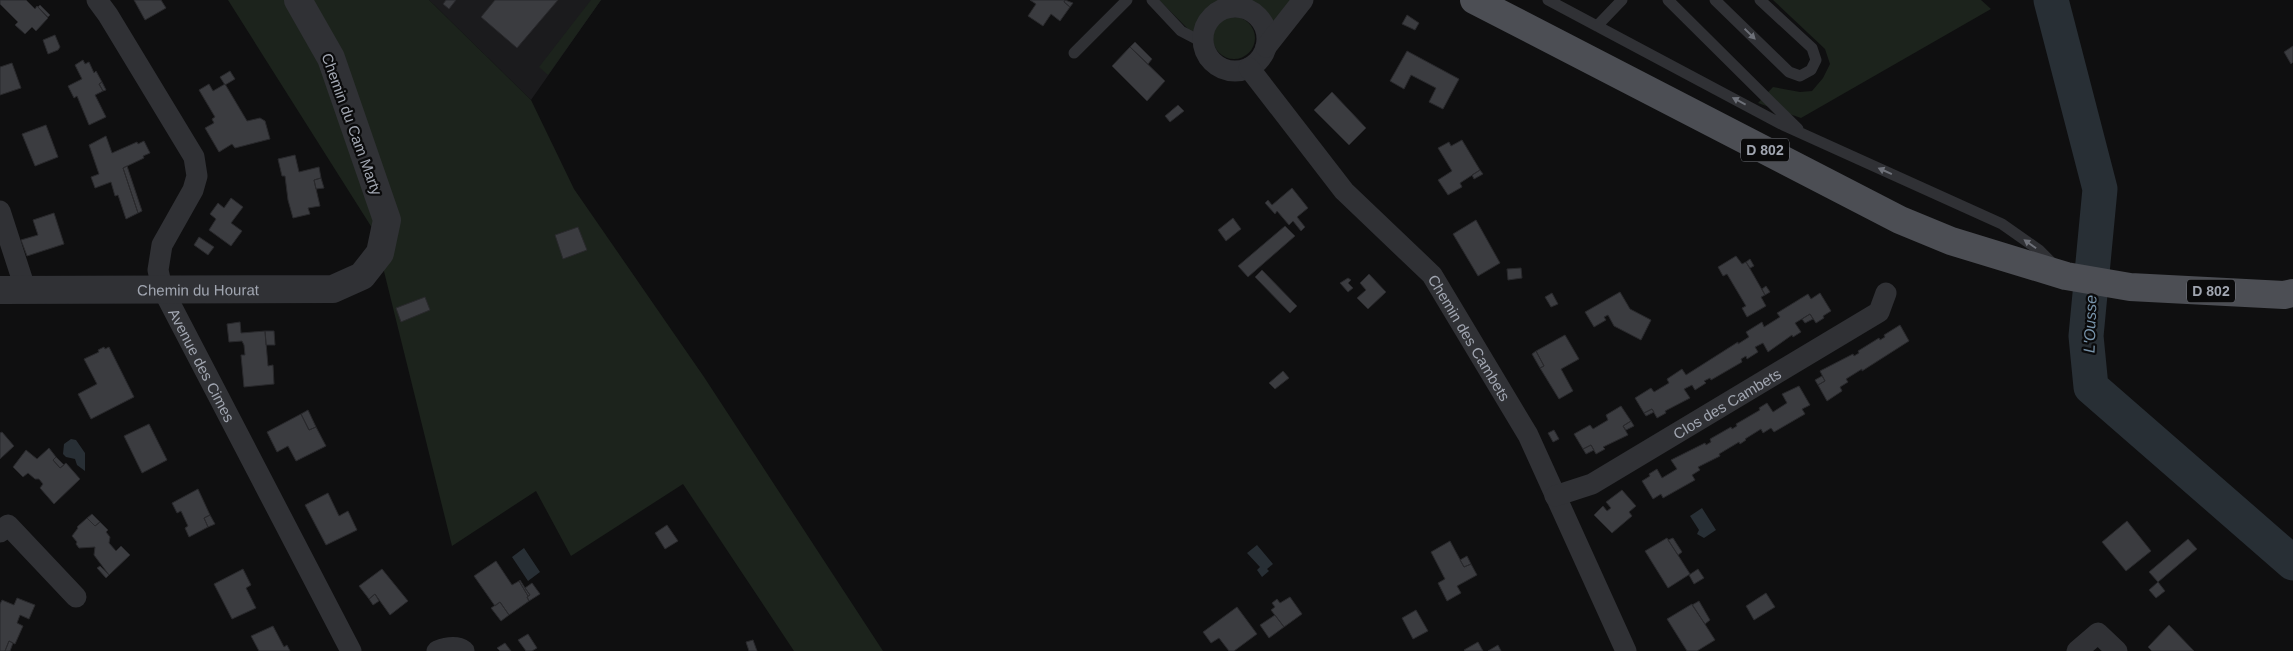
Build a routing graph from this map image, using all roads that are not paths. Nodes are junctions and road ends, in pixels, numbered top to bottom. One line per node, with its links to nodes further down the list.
1 (97, 0): 22 (street, Avenue des Cimes)
2 (298, 0): 20 (street, Chemin du Cam Marty)
3 (1127, 0): 16 (lane)
4 (1152, 0): 14 (lane)
5 (1304, 0): 15 (street)
6 (1474, 0): 21 (main road, D 802)
7 (1548, 0): 12 (lane)
8 (1622, 0): 13 (lane)
9 (1668, 0): 18 (lane)
10 (1715, 0): 11 (lane, one-way to 11)
11 (1760, 0)
12 (1568, 4): 13 (lane)
13 (1597, 26): 18 (lane, one-way to 13)
14 (1202, 42): 15 (street); 17 (street)
15 (1266, 47): 17 (street)
16 (1074, 52)
17 (1249, 68): 26 (street, Chemin des Cambets)
18 (1804, 134): 21 (lane, one-way to 18)
19 (0, 211): 23 (street)
20 (380, 253): 22 (street, Chemin du Hourat)
21 (2071, 277): 25 (main road, D 802)
22 (162, 288): 23 (street, Chemin du Hourat); 29 (street, Avenue des Cimes)
23 (13, 291)
24 (1886, 293): 26 (street, Clos des Cambets)
25 (2293, 293)
26 (1555, 496): 32 (street, Chemin des Cambets)
27 (0, 532): 28 (street)
28 (76, 596)
29 (351, 651)
30 (437, 651): 31 (street)
31 (464, 651)
32 (1626, 651)
33 (2077, 651): 34 (street)
34 (2117, 651)

